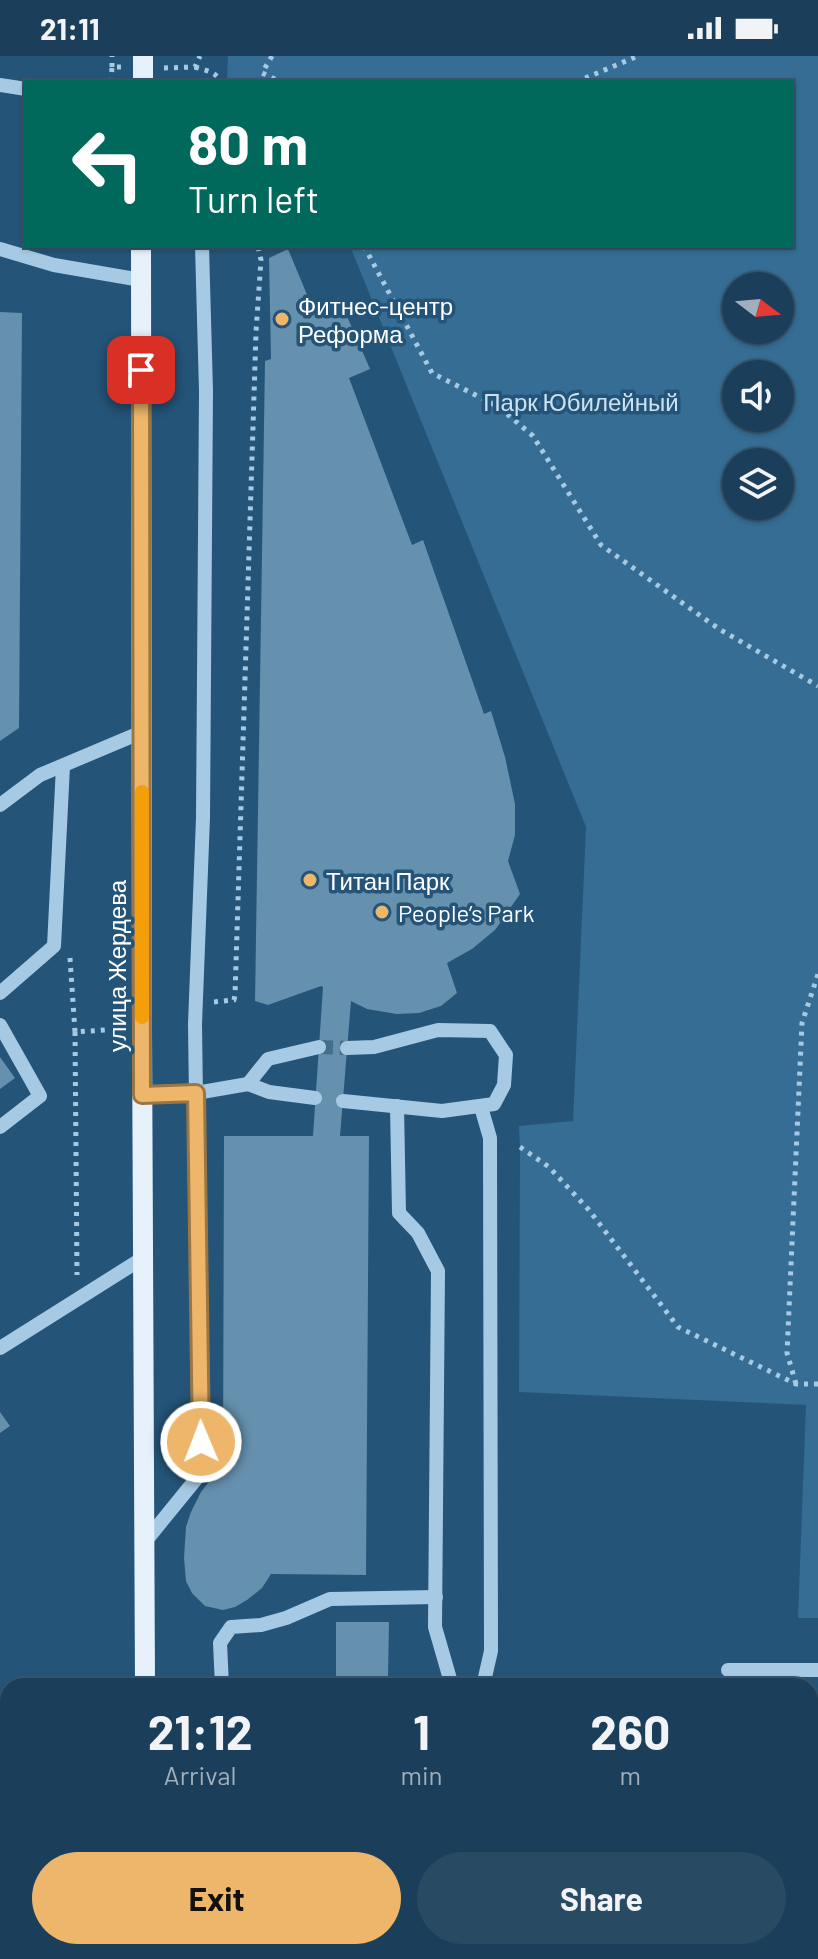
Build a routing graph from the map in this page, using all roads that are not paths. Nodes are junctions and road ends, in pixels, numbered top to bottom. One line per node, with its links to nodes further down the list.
1 (143, 56): 2 (main road)
2 (143, 80)
3 (0, 85): 4 (street)
4 (24, 89)
5 (141, 248): 8 (main road, улица Жердева)
6 (202, 248): 17 (street)
7 (0, 249): 8 (street)
8 (141, 280): 9 (main road, улица Жердева)
9 (142, 732): 10 (street); 18 (main road, улица Жердева)
10 (63, 766): 11 (street); 12 (street)
11 (0, 805)
12 (0, 993)
13 (0, 1025): 23 (street)
14 (319, 1047): 16 (street)
15 (347, 1048): 22 (street)
16 (248, 1084): 17 (street); 19 (street)
17 (196, 1093): 18 (street); 26 (street)
18 (142, 1095): 24 (main road, улица Жердева)
19 (315, 1098)
20 (343, 1101): 21 (street)
21 (397, 1106): 22 (street); 27 (street)
22 (481, 1107): 33 (street)
23 (0, 1127)
24 (143, 1258): 25 (street); 26 (main road, улица Жердева)
25 (0, 1348)
26 (144, 1543): 30 (main road, улица Жердева)
27 (436, 1597): 31 (street); 32 (street)
28 (728, 1670): 29 (street)
29 (818, 1670)
30 (145, 1678)
31 (222, 1678)
32 (450, 1678)
33 (485, 1678)

